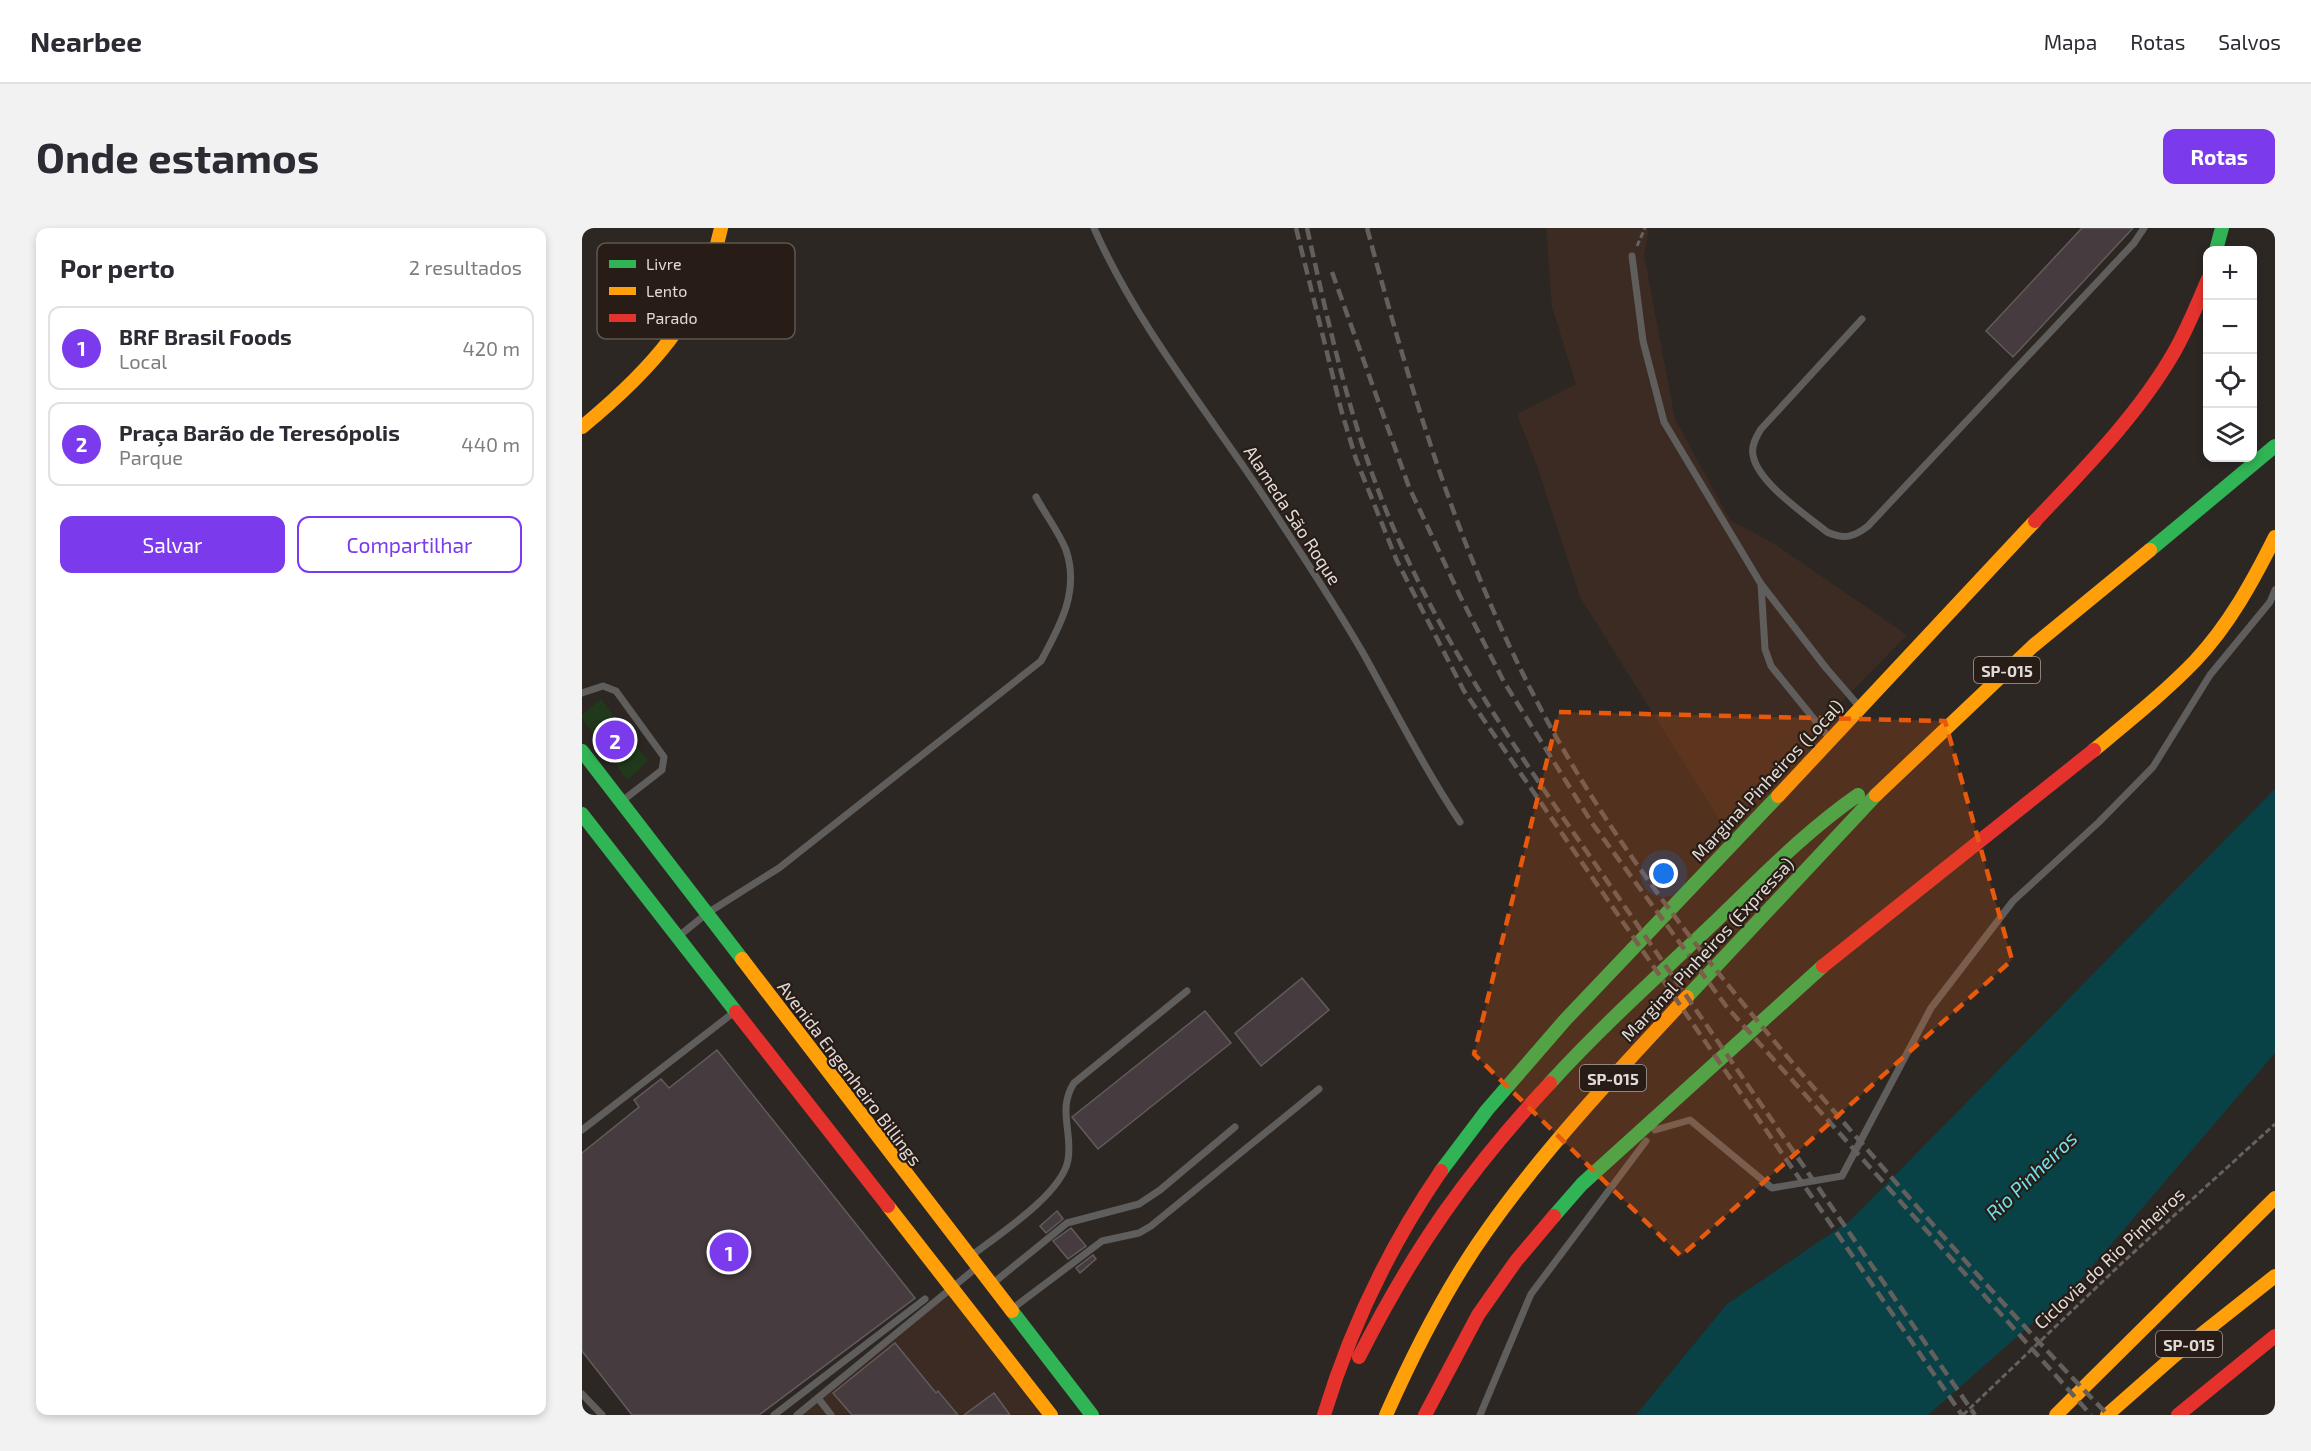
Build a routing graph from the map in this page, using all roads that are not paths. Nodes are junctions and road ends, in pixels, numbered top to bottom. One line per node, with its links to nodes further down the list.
1 (722, 228): 5 (main road)
2 (1094, 228): 25 (lane, Alameda São Roque)
3 (2144, 228): 9 (lane)
4 (2222, 228): 6 (main road)
5 (719, 243)
6 (2217, 246)
7 (1632, 256): 15 (lane)
8 (2203, 291): 18 (main road, Marginal Pinheiros (Local))
9 (1862, 319)
10 (669, 339): 11 (main road)
11 (582, 427)
12 (2275, 446): 22 (main road, Marginal Pinheiros (Expressa) / SP-015)
13 (1036, 497): 26 (lane)
14 (2275, 537): 52 (main road)
15 (1761, 584): 18 (lane); 19 (lane)
16 (2275, 590): 53 (lane)
17 (582, 693): 23 (lane)
18 (1861, 707): 19 (main road, Marginal Pinheiros (Local))
19 (1831, 739): 44 (main road, Marginal Pinheiros (Local))
20 (582, 751): 21 (main road, Avenida Engenheiro Billings)
21 (588, 770): 23 (main road, Avenida Engenheiro Billings)
22 (1891, 779): 44 (main road); 51 (main road, Marginal Pinheiros (Expressa) / SP-015)
23 (622, 801): 26 (main road, Avenida Engenheiro Billings)
24 (582, 814): 27 (main road, Avenida Engenheiro Billings)
25 (1460, 822)
26 (706, 914): 27 (lane); 33 (main road, Avenida Engenheiro Billings)
27 (677, 937): 29 (main road, Avenida Engenheiro Billings)
28 (1187, 991): 35 (lane)
29 (735, 1011): 32 (lane); 33 (main road, Avenida Engenheiro Billings)
30 (1319, 1089): 40 (lane)
31 (1236, 1126): 37 (lane)
32 (582, 1130)
33 (894, 1187): 35 (main road, Avenida Engenheiro Billings); 38 (main road, Avenida Engenheiro Billings)
34 (2275, 1198): 54 (main road)
35 (973, 1263): 37 (main road, Avenida Engenheiro Billings); 38 (lane)
36 (2275, 1276): 55 (main road, SP-015)
37 (990, 1285): 40 (main road, Avenida Engenheiro Billings)
38 (951, 1288): 43 (lane); 49 (main road, Avenida Engenheiro Billings)
39 (925, 1299): 46 (lane)
40 (1010, 1310): 50 (main road, Avenida Engenheiro Billings)
41 (2275, 1336): 56 (main road)
42 (582, 1394): 45 (lane)
43 (818, 1398): 47 (lane); 48 (lane)
44 (1325, 1412)
45 (602, 1415)
46 (774, 1415)
47 (797, 1415)
48 (831, 1415)
49 (1050, 1415)
50 (1092, 1415)
51 (1386, 1415)
52 (1425, 1415)
53 (1480, 1415)
54 (2056, 1415)
55 (2107, 1415)
56 (2178, 1415)

